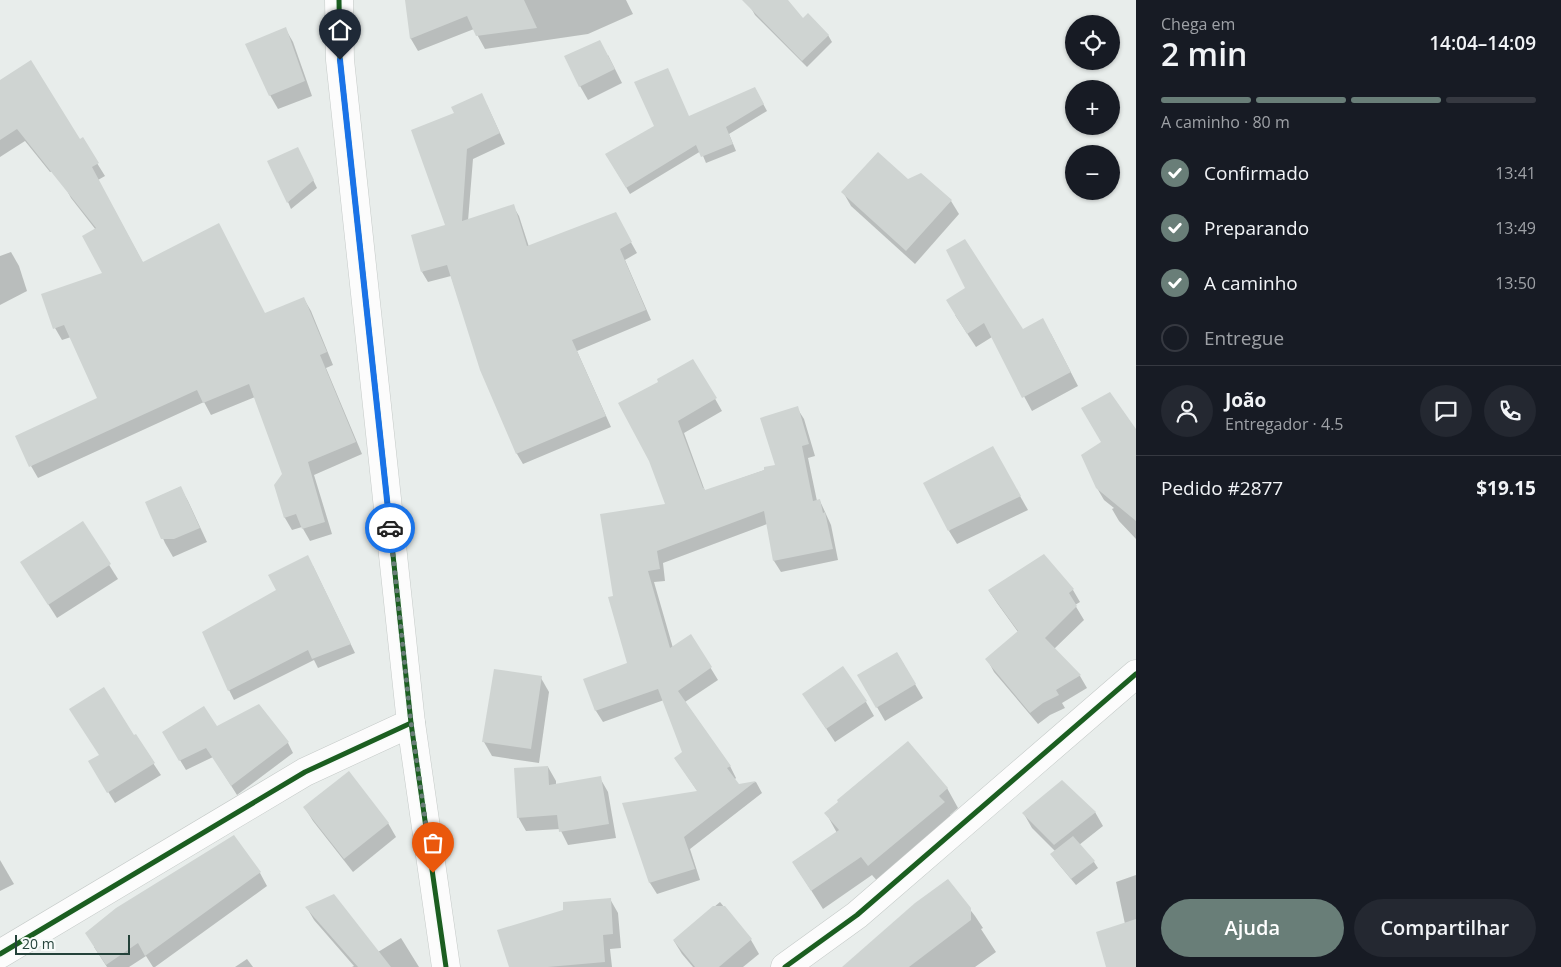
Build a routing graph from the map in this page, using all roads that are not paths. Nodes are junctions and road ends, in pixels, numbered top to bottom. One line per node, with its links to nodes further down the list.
1 (339, 0): 3 (street)
2 (1136, 674): 6 (street)
3 (411, 722): 4 (street); 5 (street)
4 (0, 954)
5 (446, 967)
6 (785, 967)

